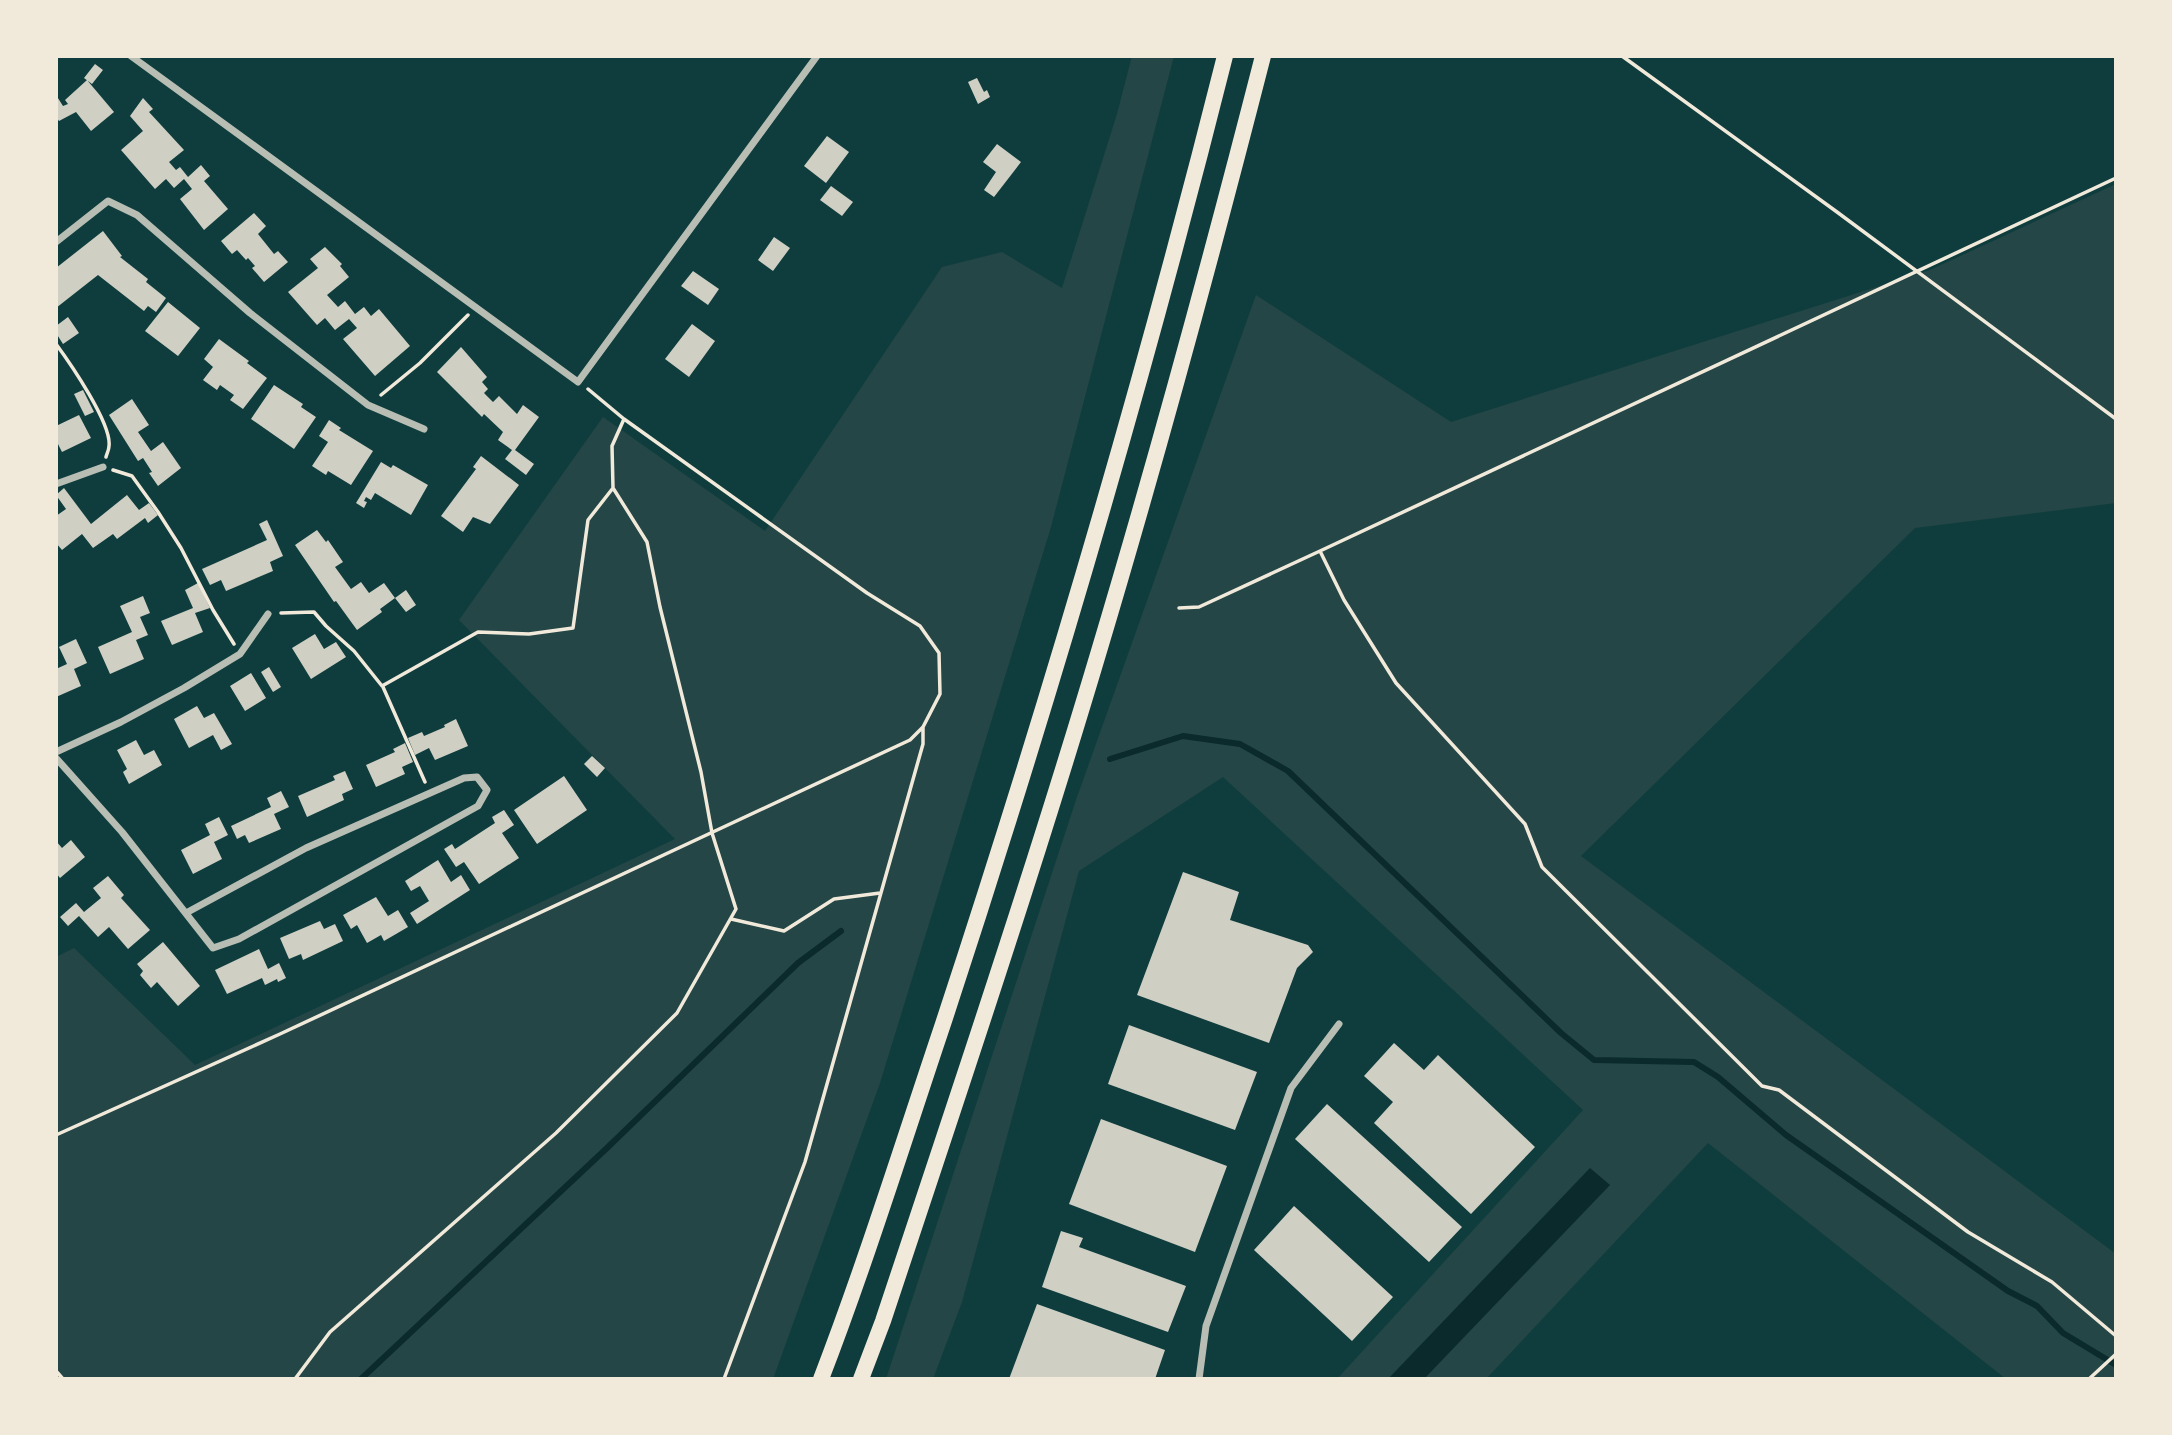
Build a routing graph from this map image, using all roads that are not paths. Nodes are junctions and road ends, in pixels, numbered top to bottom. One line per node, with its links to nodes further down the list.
1 (131, 56): 2 (street)
2 (817, 56)
3 (1225, 56): 14 (highway)
4 (1263, 56): 15 (highway)
5 (56, 242): 6 (street)
6 (424, 429)
7 (103, 467): 8 (street)
8 (56, 484)
9 (268, 614): 10 (street)
10 (56, 752)
11 (56, 758): 12 (street)
12 (186, 913): 12 (street)
13 (1339, 1024): 16 (street)
14 (821, 1379)
15 (862, 1379)
16 (1199, 1379)

